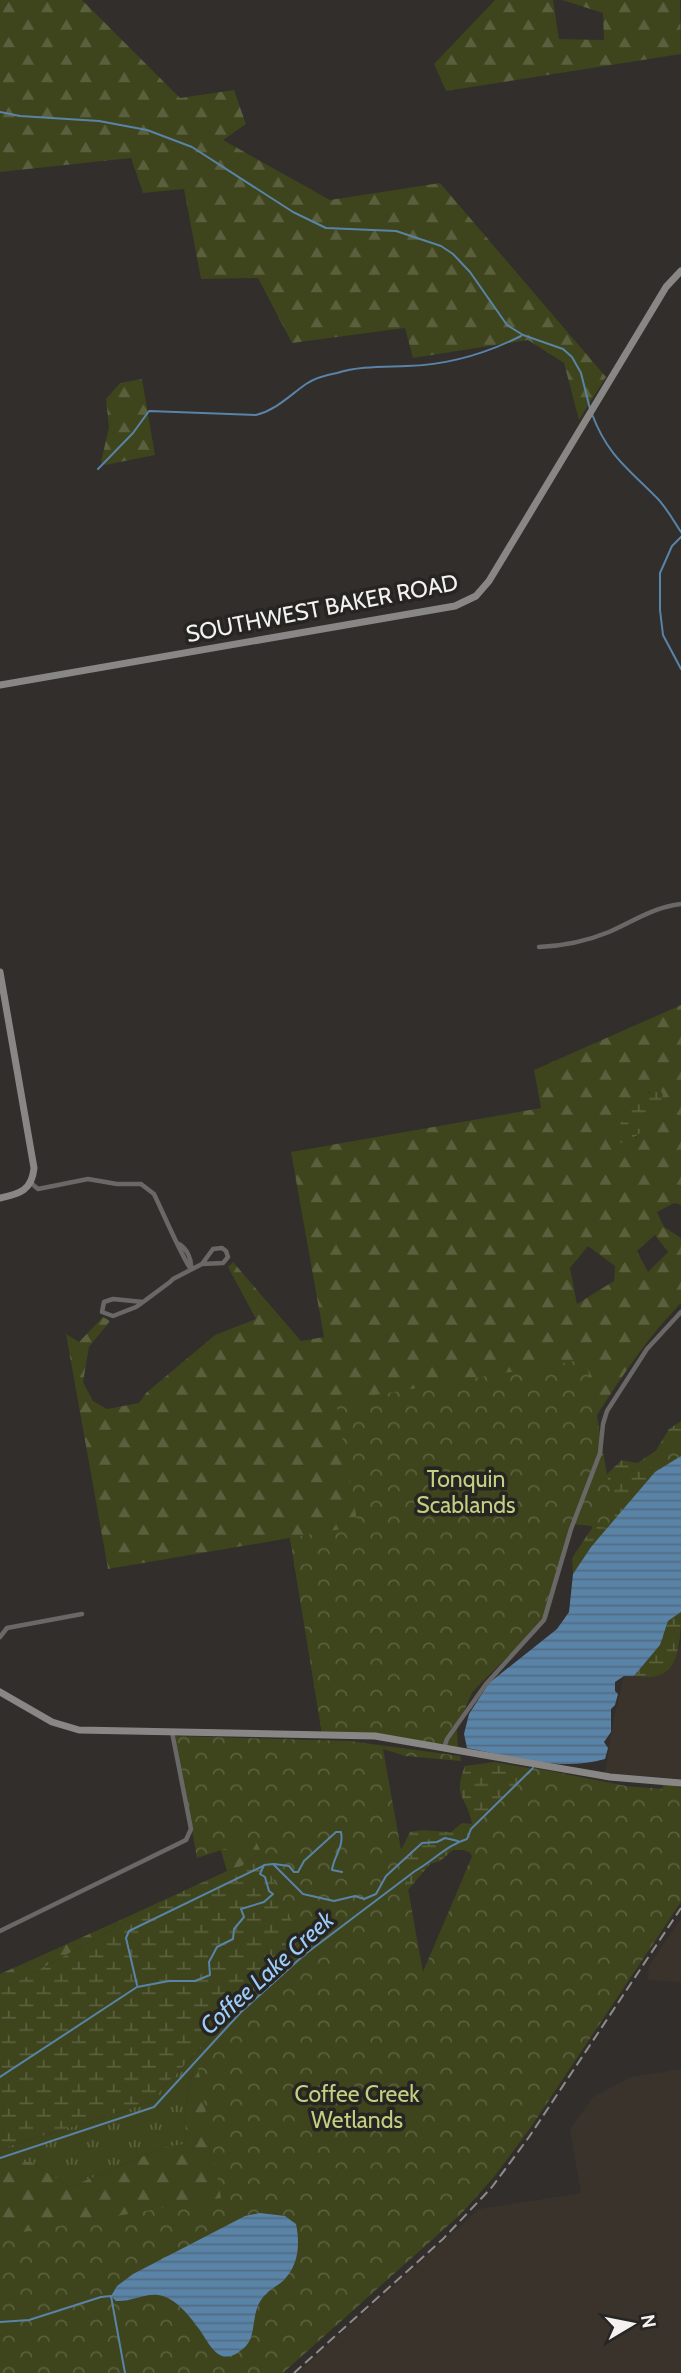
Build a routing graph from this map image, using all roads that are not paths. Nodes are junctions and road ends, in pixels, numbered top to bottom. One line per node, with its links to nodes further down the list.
1 (681, 271): 2 (main road, SOUTHWEST BAKER ROAD)
2 (0, 685)
3 (681, 904): 4 (street)
4 (540, 947)
5 (0, 972): 6 (main road)
6 (31, 1183): 7 (main road); 9 (street)
7 (0, 1198)
8 (202, 1264): 8 (street); 9 (street)
9 (191, 1269): 10 (street)
10 (143, 1302): 10 (street)
11 (681, 1312): 16 (street)
12 (82, 1614): 13 (street)
13 (0, 1637)
14 (0, 1692): 15 (main road)
15 (172, 1732): 16 (main road); 18 (street)
16 (444, 1749): 17 (main road)
17 (681, 1783)
18 (0, 1931)

